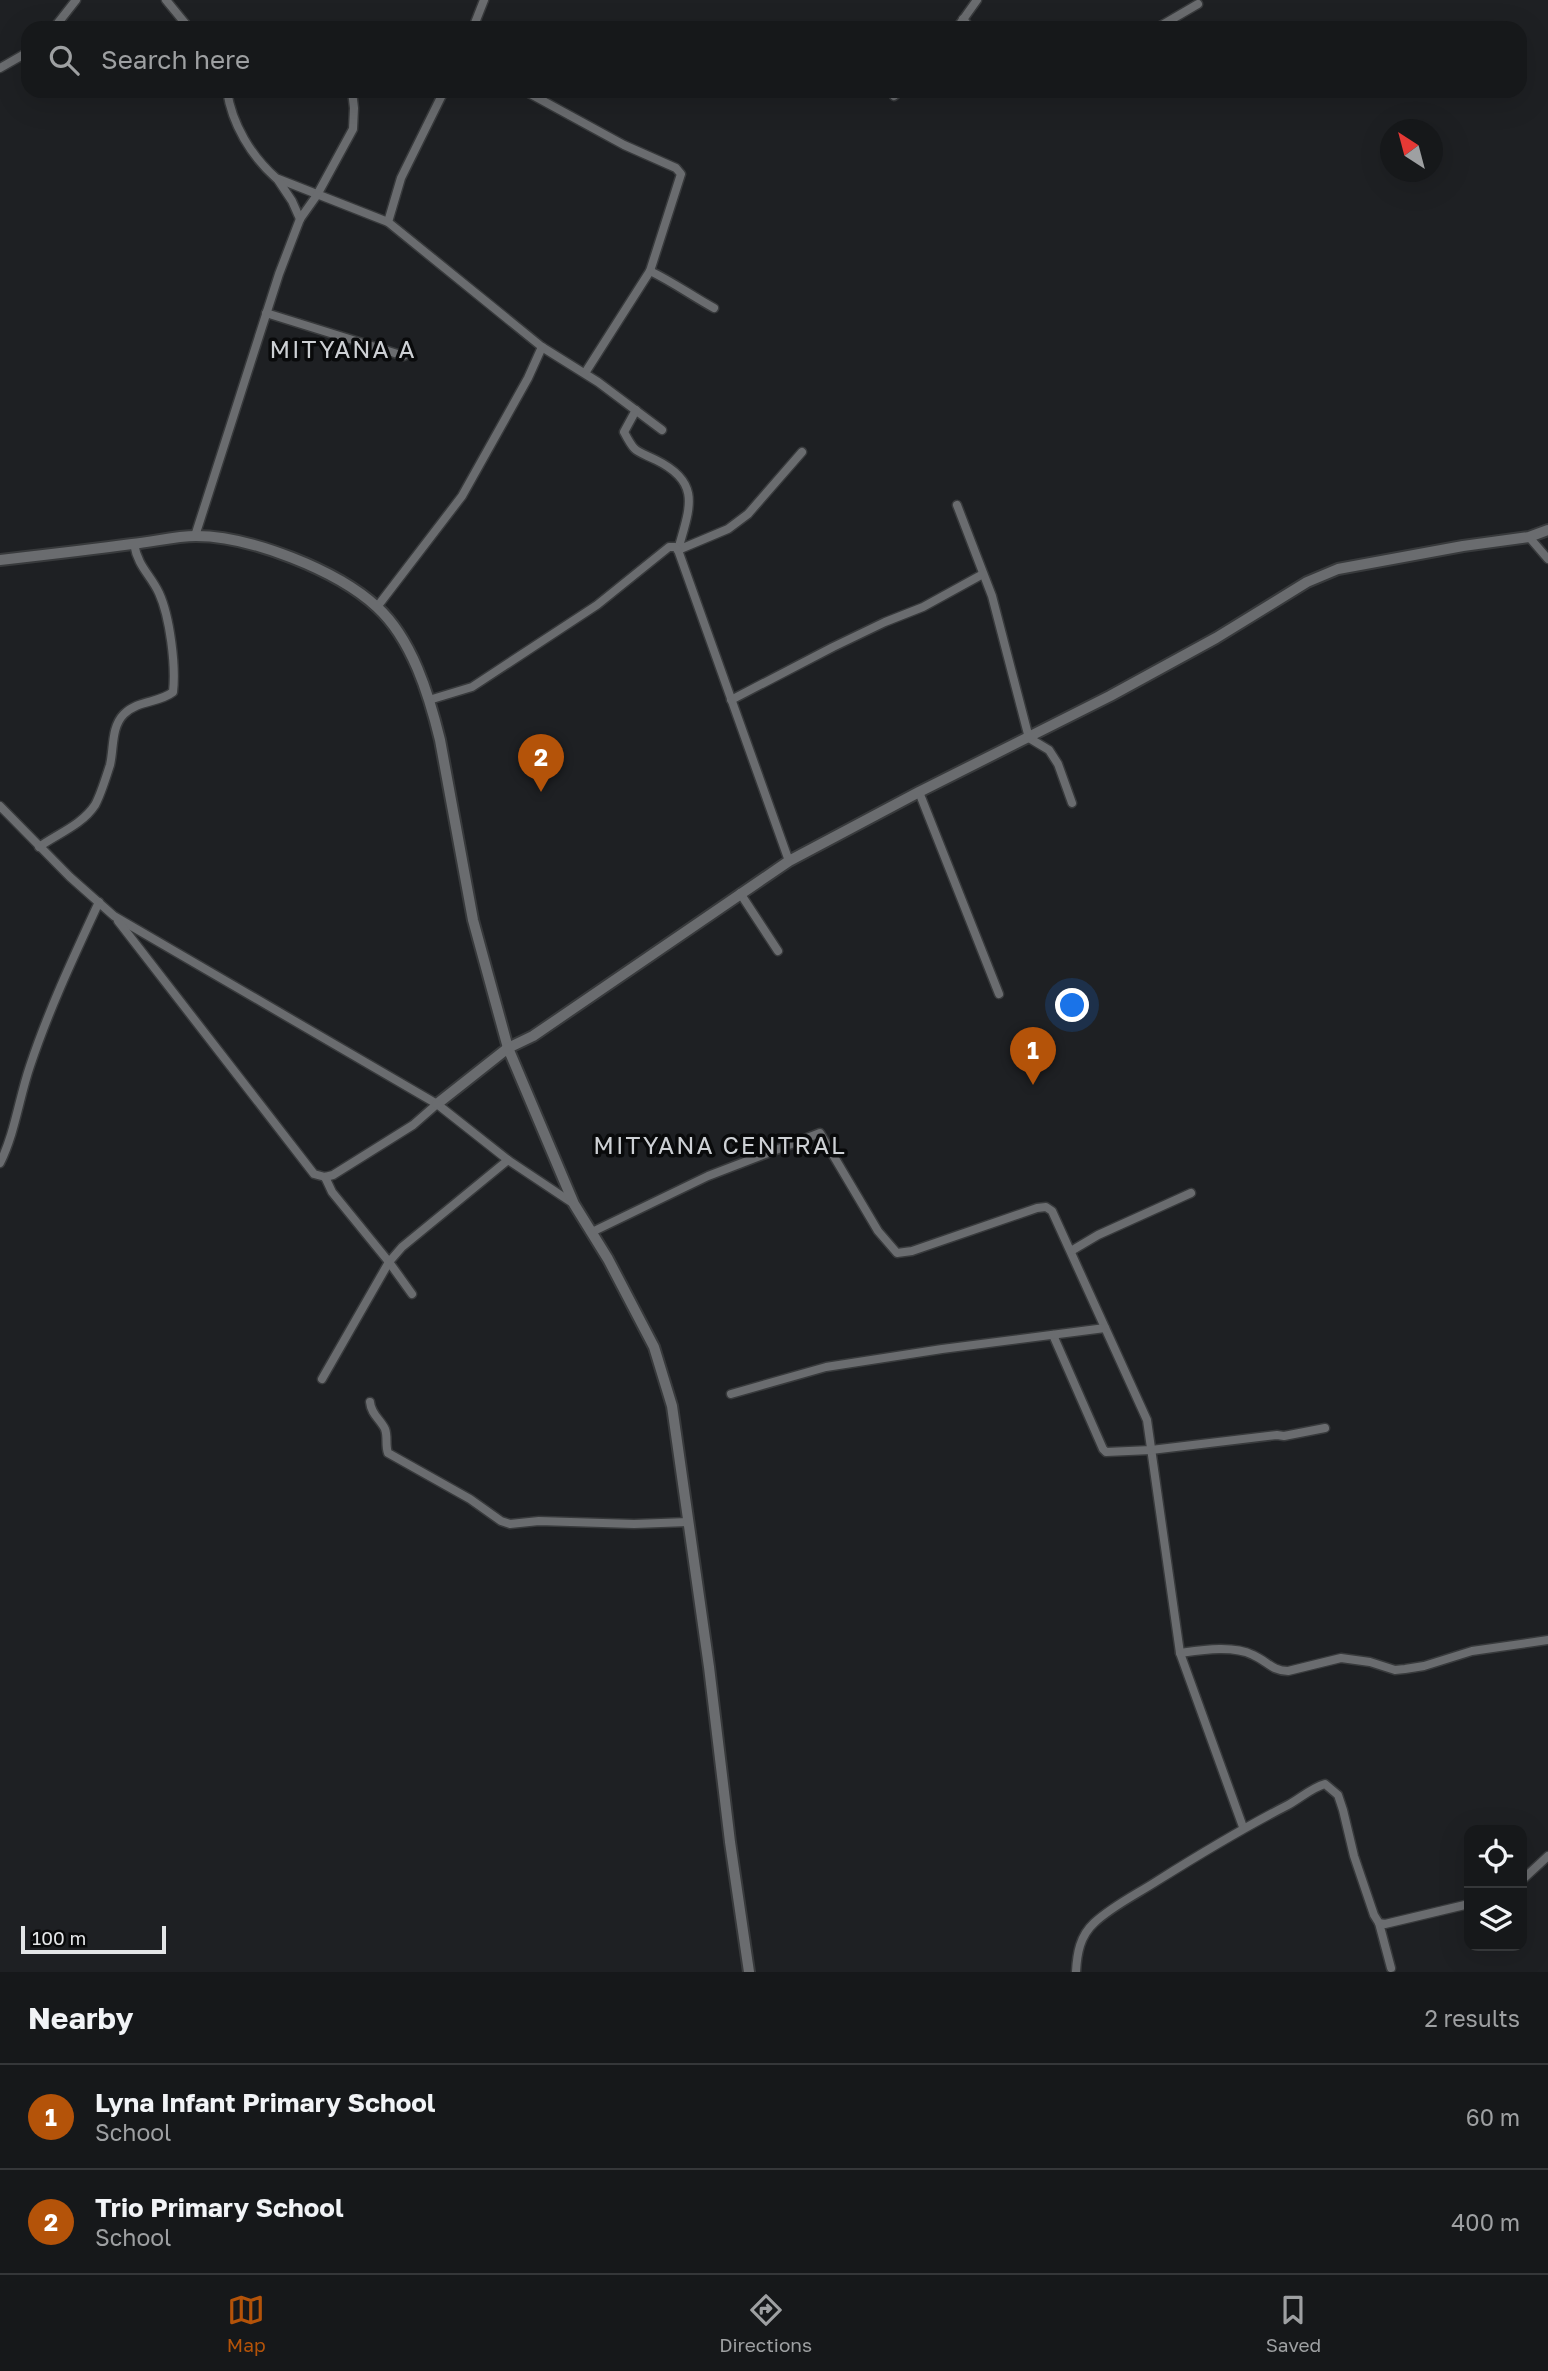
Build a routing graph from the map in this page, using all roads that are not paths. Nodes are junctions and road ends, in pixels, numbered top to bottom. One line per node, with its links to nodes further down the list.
1 (76, 0): 7 (street)
2 (166, 0): 8 (street)
3 (484, 0): 9 (street)
4 (976, 0): 6 (street)
5 (1198, 4): 10 (street)
6 (963, 19)
7 (60, 21)
8 (183, 21)
9 (476, 21)
10 (1169, 21)
11 (21, 56): 12 (street)
12 (0, 68)
13 (230, 98): 17 (street)
14 (353, 98): 18 (street)
15 (440, 98): 20 (street)
16 (538, 98): 21 (street)
17 (276, 178): 18 (street); 19 (street)
18 (317, 195): 19 (street); 20 (street)
19 (300, 219): 23 (street)
20 (388, 222): 24 (street)
21 (650, 271): 22 (street); 26 (street)
22 (713, 308)
23 (266, 313): 25 (street); 32 (street)
24 (542, 347): 26 (street); 39 (street)
25 (404, 356)
26 (585, 373): 27 (street)
27 (636, 410): 28 (street); 35 (street)
28 (662, 430)
29 (802, 452): 35 (street)
30 (957, 505): 38 (street)
31 (1548, 530): 33 (main road)
32 (195, 536): 34 (main road); 39 (main road)
33 (1529, 537): 36 (street); 42 (main road)
34 (134, 544): 37 (main road); 46 (street)
35 (678, 550): 40 (street); 41 (street)
36 (1548, 559)
37 (0, 560)
38 (984, 574): 41 (street); 42 (street)
39 (377, 607): 40 (main road)
40 (429, 699): 53 (main road)
41 (731, 700): 47 (street)
42 (1029, 738): 43 (main road); 44 (street)
43 (919, 792): 47 (main road); 52 (street)
44 (1072, 803)
45 (0, 806): 46 (street)
46 (39, 847): 49 (street)
47 (789, 860): 48 (main road)
48 (740, 893): 51 (street); 53 (main road)
49 (99, 902): 50 (street); 56 (street)
50 (114, 916): 54 (street); 57 (street)
51 (778, 951)
52 (999, 994)
53 (508, 1048): 54 (main road); 59 (main road)
54 (437, 1104): 55 (street); 57 (street)
55 (508, 1160): 59 (street); 62 (street)
56 (0, 1163)
57 (325, 1177): 62 (street)
58 (1191, 1193): 61 (street)
59 (574, 1204): 60 (main road)
60 (592, 1232): 61 (street); 71 (main road)
61 (1071, 1251): 64 (street)
62 (389, 1262): 63 (street); 66 (street)
63 (412, 1294)
64 (1105, 1328): 65 (street); 70 (street)
65 (1053, 1335): 67 (street); 70 (street)
66 (322, 1379)
67 (731, 1394)
68 (370, 1402): 71 (street)
69 (1325, 1428): 70 (street)
70 (1152, 1450): 73 (street)
71 (688, 1522): 80 (main road)
72 (1548, 1640): 73 (street)
73 (1180, 1653): 74 (street)
74 (1243, 1827): 78 (street); 81 (street)
75 (1548, 1856): 76 (street)
76 (1527, 1875)
77 (1464, 1905): 78 (street)
78 (1379, 1923): 79 (street)
79 (1391, 1968)
80 (750, 1972)
81 (1076, 1972)

